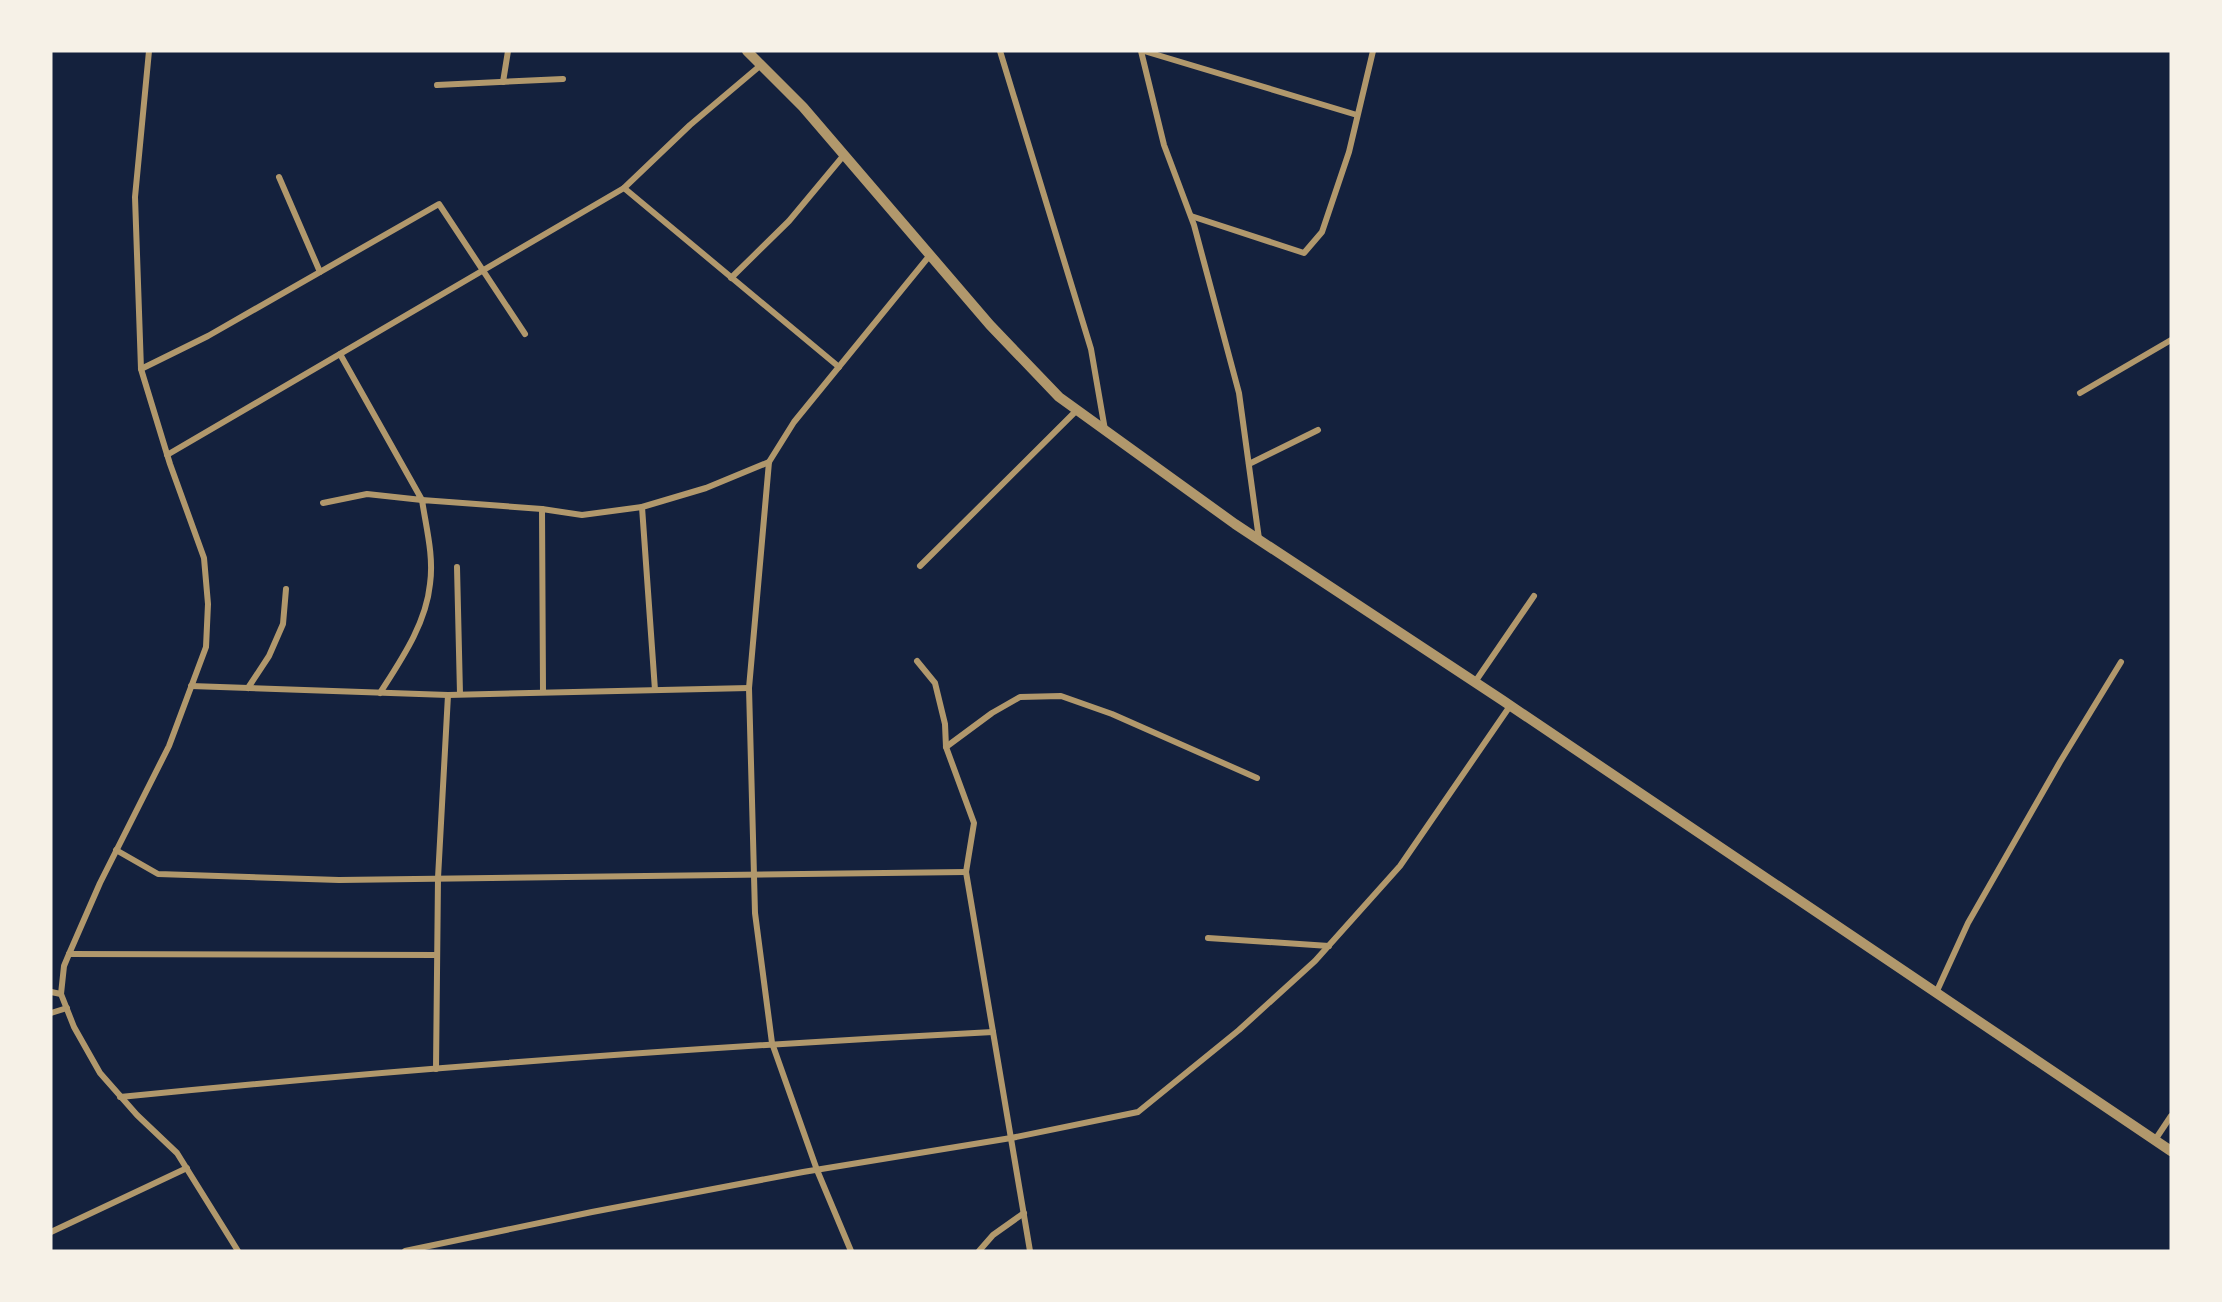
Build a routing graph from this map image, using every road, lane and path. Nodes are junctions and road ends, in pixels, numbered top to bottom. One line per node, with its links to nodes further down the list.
1 (149, 51): 24 (street)
2 (508, 51): 9 (street)
3 (747, 51): 7 (street)
4 (1000, 51): 27 (street)
5 (1143, 51): 11 (street); 15 (street)
6 (1373, 51): 11 (street)
7 (761, 65): 12 (street); 14 (street)
8 (563, 79): 9 (street)
9 (503, 82): 10 (street)
10 (437, 85)
11 (1357, 116): 15 (street)
12 (844, 155): 16 (street); 19 (street)
13 (279, 177): 18 (street)
14 (624, 188): 17 (street); 19 (street)
15 (1191, 216): 31 (street)
16 (930, 255): 23 (street); 26 (street)
17 (484, 270): 18 (street); 20 (street); 22 (street)
18 (320, 272): 24 (street)
19 (731, 278): 23 (street)
20 (525, 334)
21 (2171, 340): 25 (street)
22 (340, 354): 29 (street); 32 (street)
23 (838, 368): 30 (street)
24 (141, 369): 29 (street)
25 (2080, 393)
26 (1077, 410): 27 (street); 37 (street)
27 (1105, 430): 36 (street)
28 (1318, 430): 31 (street)
29 (167, 455): 44 (street)
30 (769, 462): 34 (street); 46 (street)
31 (1249, 464): 36 (street)
32 (422, 500): 33 (street); 35 (street); 48 (street)
33 (323, 503)
34 (642, 507): 35 (street); 47 (street)
35 (542, 509): 49 (street)
36 (1259, 540): 43 (street)
37 (920, 566)
38 (457, 567): 50 (street)
39 (286, 589): 45 (street)
40 (1534, 596): 43 (street)
41 (917, 661): 53 (street)
42 (2121, 662): 64 (street)
43 (1475, 682): 52 (street)
44 (192, 686): 45 (street); 55 (street)
45 (248, 688): 48 (street)
46 (749, 688): 47 (street); 57 (street)
47 (655, 690): 49 (street)
48 (380, 693): 51 (street)
49 (543, 693): 50 (street)
50 (460, 694): 51 (street)
51 (448, 695): 58 (street)
52 (1510, 705): 60 (street); 64 (street)
53 (946, 747): 54 (street); 56 (street)
54 (1257, 778)
55 (116, 850): 58 (street); 61 (street)
56 (966, 872): 57 (street); 68 (street)
57 (754, 875): 58 (street); 69 (street)
58 (438, 878): 62 (street)
59 (1208, 938): 60 (street)
60 (1329, 946): 73 (street)
61 (69, 954): 62 (street); 65 (street)
62 (437, 955): 70 (street)
63 (51, 992): 65 (street)
64 (1936, 993): 74 (street)
65 (61, 994): 66 (street)
66 (67, 1008): 67 (street); 71 (street)
67 (51, 1013)
68 (993, 1032): 69 (street); 73 (street)
69 (772, 1043): 70 (street); 77 (street)
70 (436, 1069): 71 (street)
71 (120, 1097): 76 (street)
72 (2171, 1116): 74 (street)
73 (1011, 1138): 77 (street); 78 (street)
74 (2156, 1140): 75 (street)
75 (2171, 1150)
76 (187, 1168): 79 (street); 80 (street)
77 (817, 1170): 81 (street); 82 (street)
78 (1024, 1213): 83 (street); 84 (street)
79 (51, 1232)
80 (238, 1251)
81 (405, 1251)
82 (851, 1251)
83 (979, 1251)
84 (1030, 1251)

